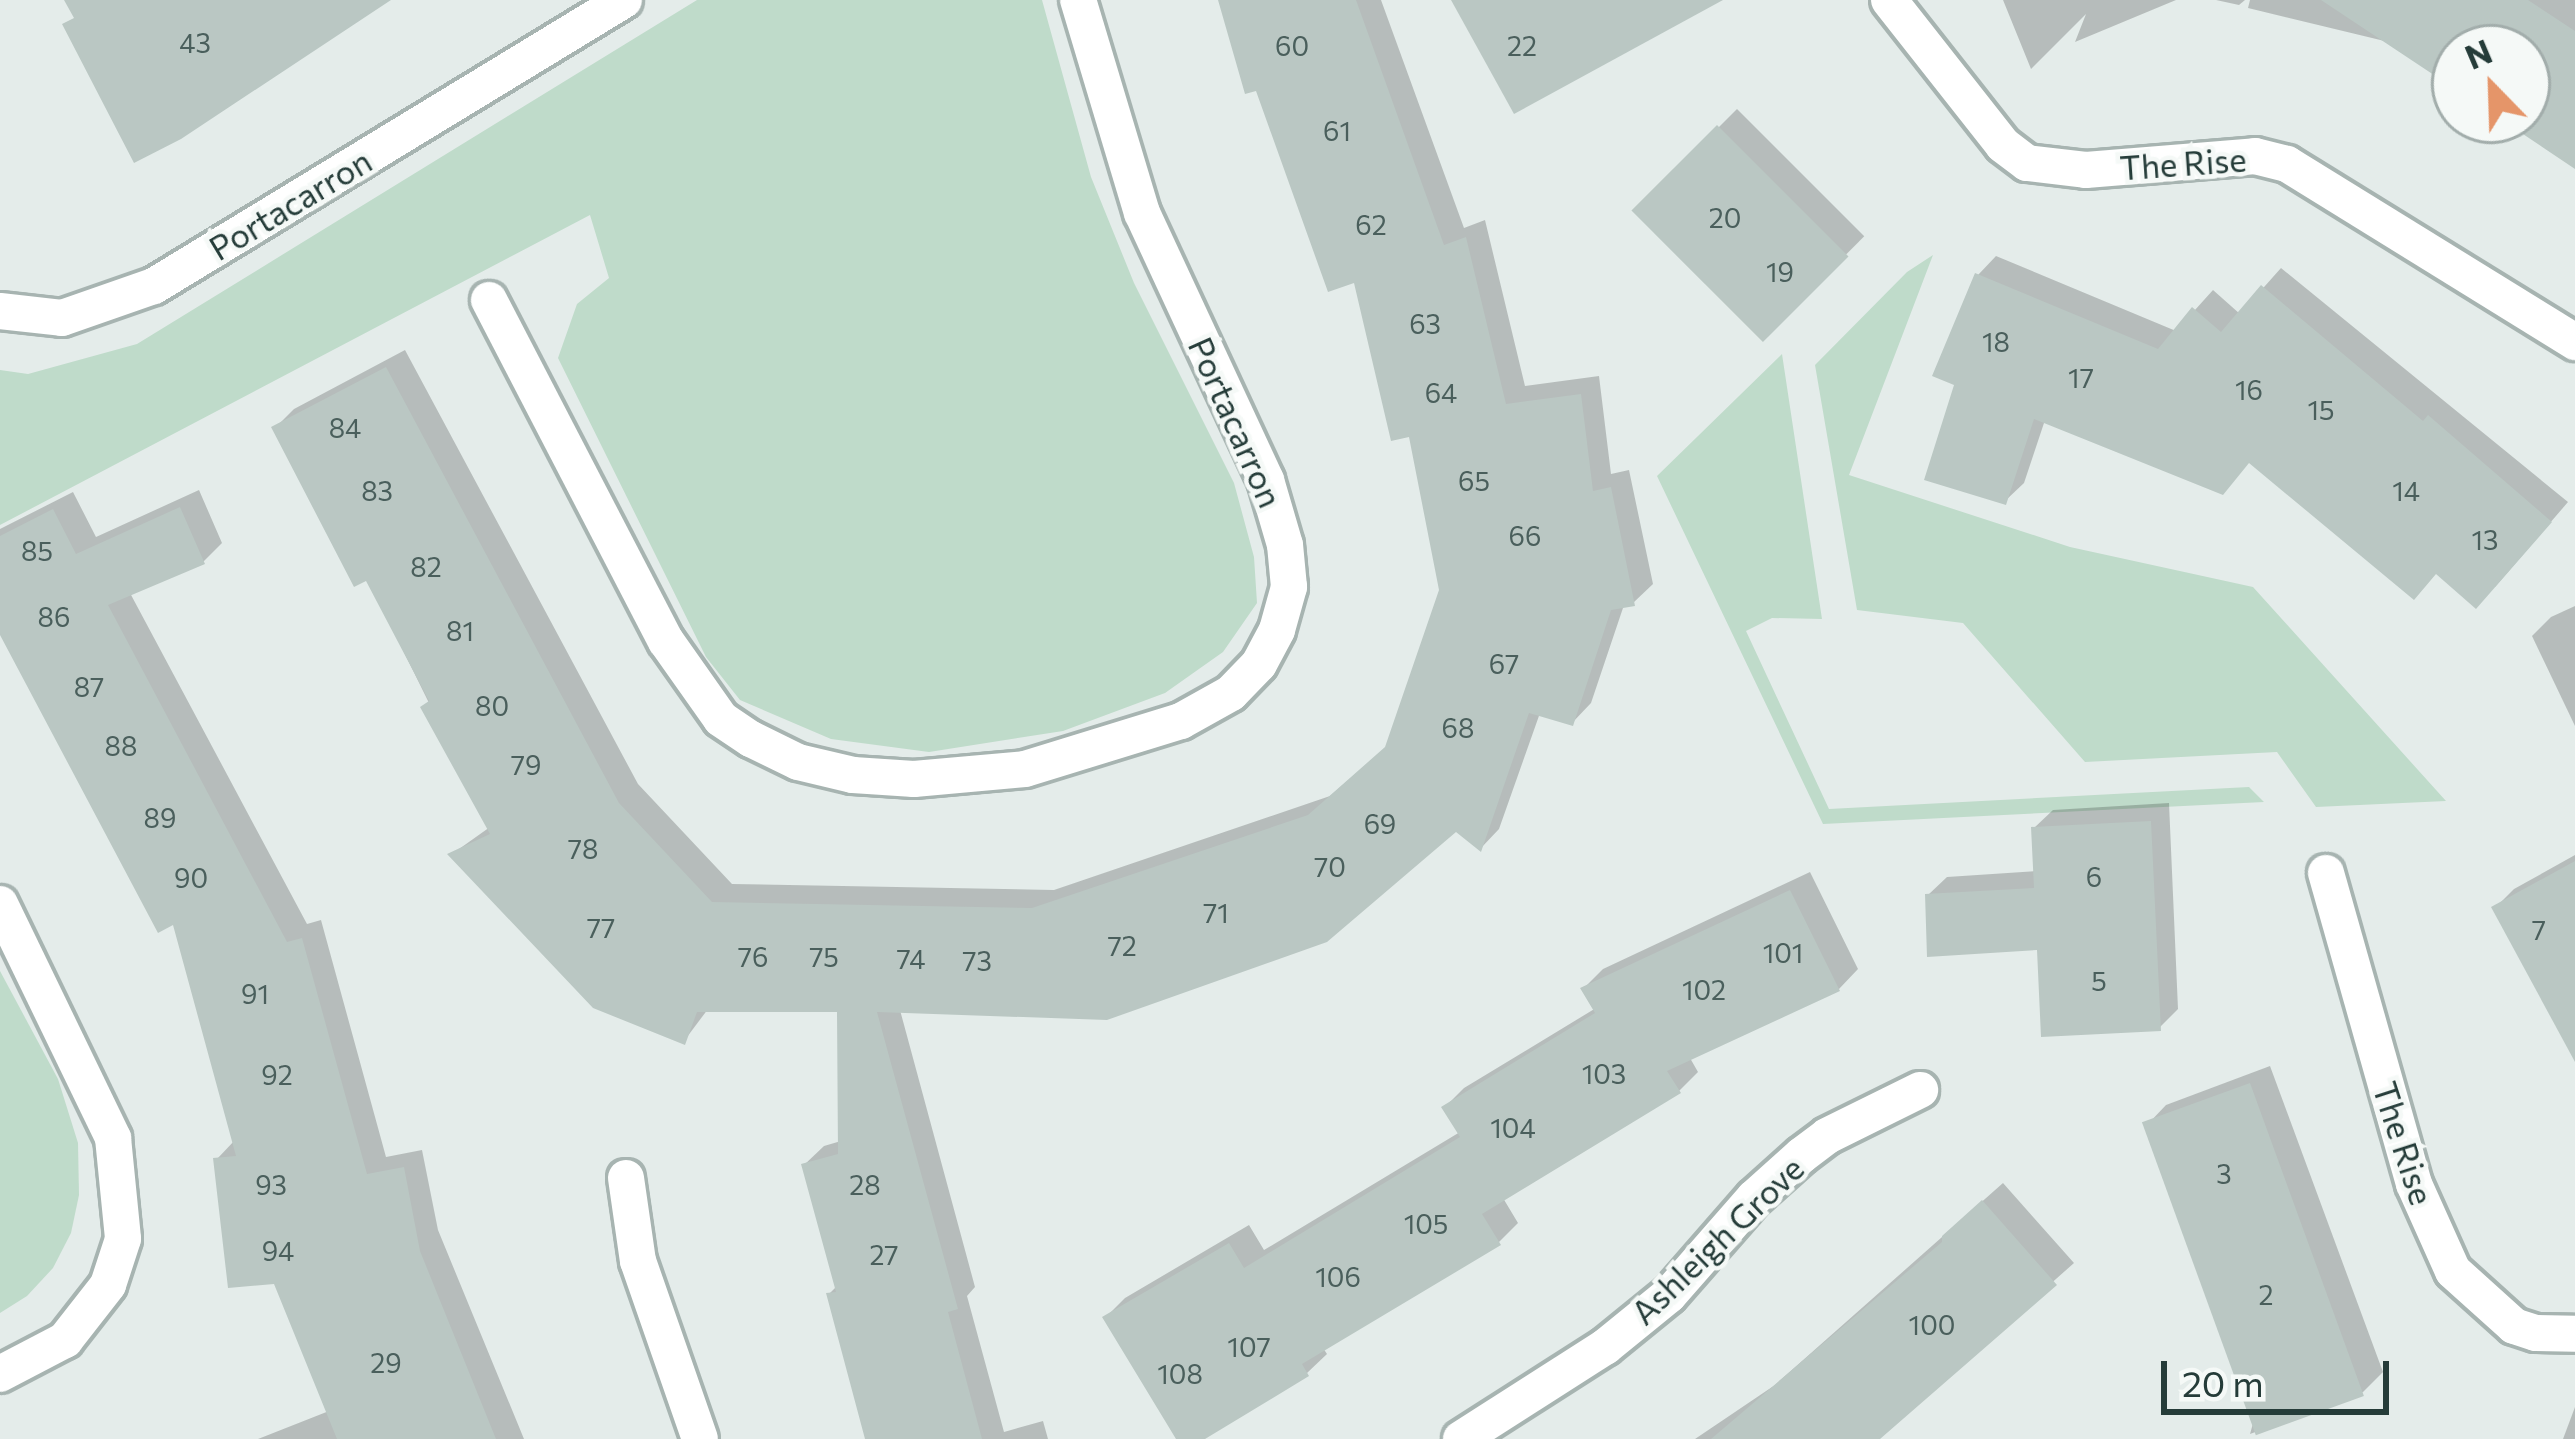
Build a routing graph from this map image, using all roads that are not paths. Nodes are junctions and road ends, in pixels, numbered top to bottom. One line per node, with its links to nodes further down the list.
1 (623, 0): 5 (street, Portacarron)
2 (1078, 0): 4 (street, Portacarron)
3 (1889, 0): 6 (street, The Rise)
4 (489, 300)
5 (0, 311)
6 (2575, 342)
7 (2326, 874): 11 (street, The Rise)
8 (0, 904): 12 (street)
9 (1920, 1090): 14 (street, Ashleigh Grove)
10 (626, 1178): 13 (street)
11 (2575, 1334)
12 (0, 1374)
13 (700, 1439)
14 (1461, 1439)

